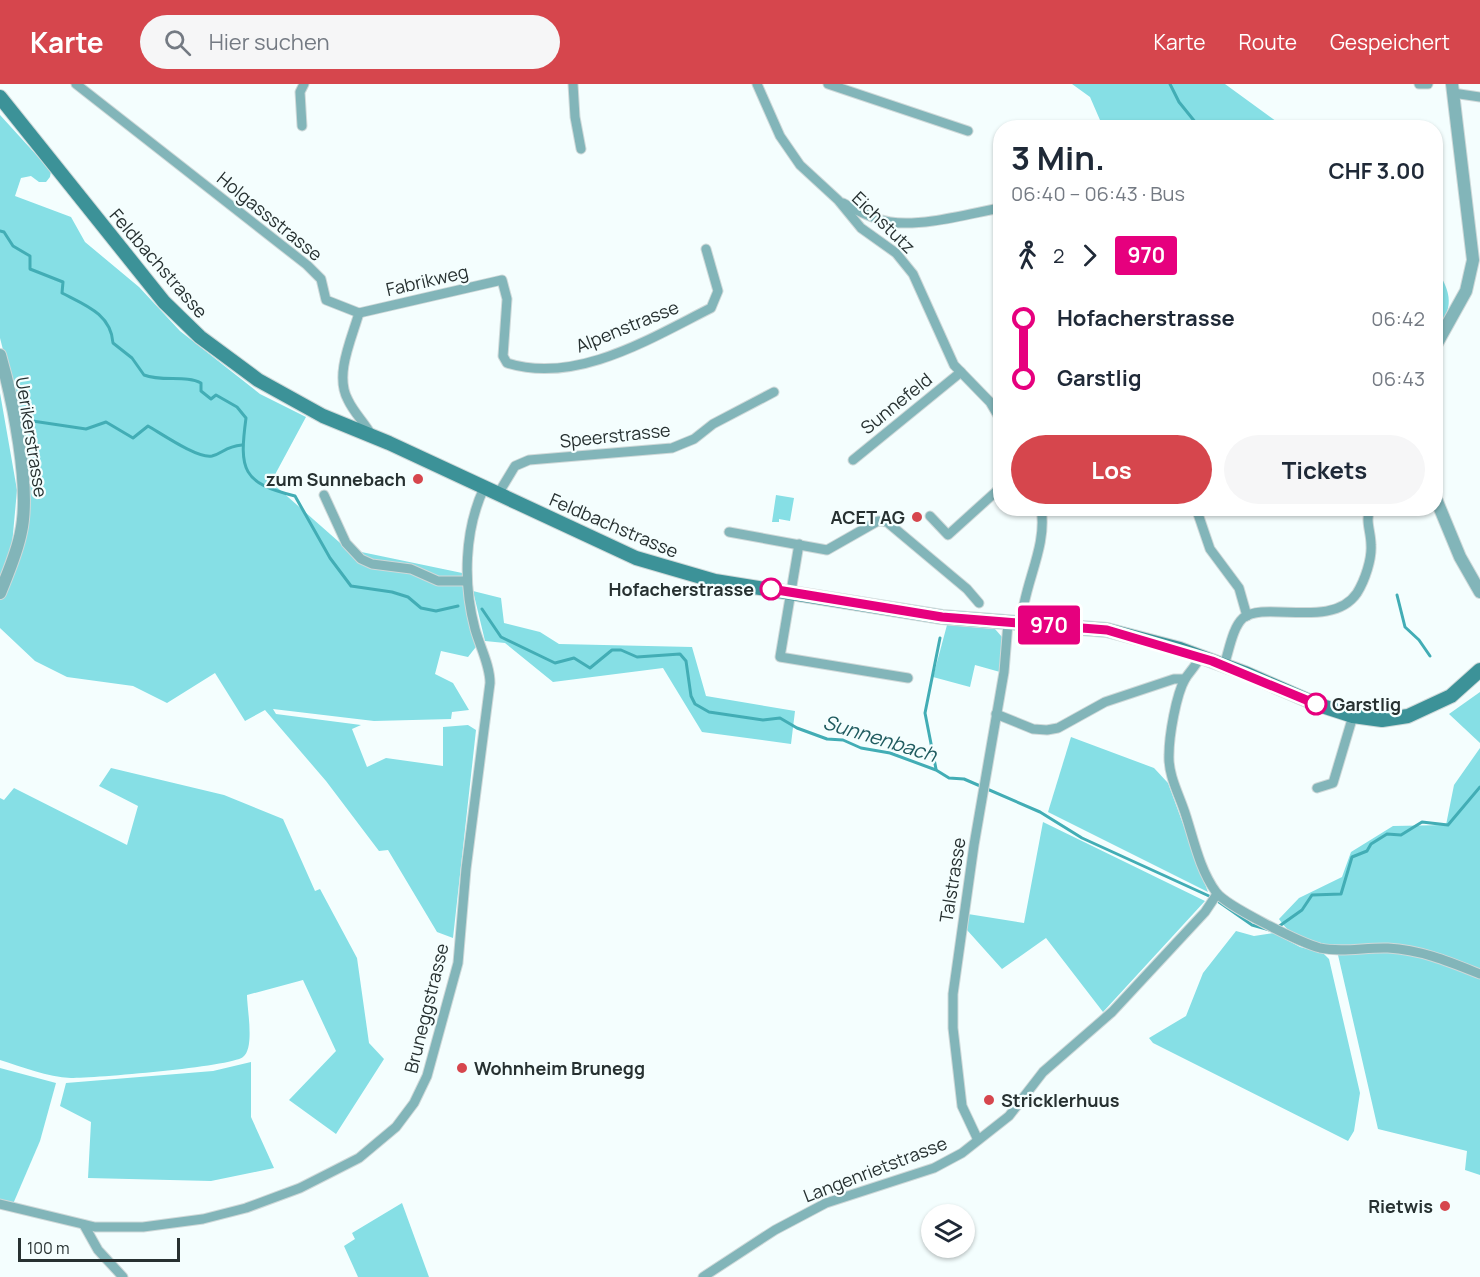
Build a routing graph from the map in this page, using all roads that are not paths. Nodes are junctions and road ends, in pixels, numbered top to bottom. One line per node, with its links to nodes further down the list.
1 (76, 84): 18 (street, Holgassstrasse)
2 (304, 84): 11 (street)
3 (573, 84): 13 (street)
4 (757, 84): 14 (street, Eichstutz)
5 (828, 84): 12 (street)
6 (1419, 84): 7 (street)
7 (1428, 84)
8 (1452, 88): 10 (street); 19 (street)
9 (0, 97): 24 (main road, Feldbachstrasse)
10 (1480, 97)
11 (302, 126)
12 (968, 131)
13 (581, 149)
14 (838, 201): 15 (street); 21 (street, Eichstutz)
15 (993, 209)
16 (706, 249): 17 (street, Alpenstrasse)
17 (502, 280): 18 (street, Fabrikweg)
18 (359, 313): 24 (street)
19 (1443, 333)
20 (0, 355): 38 (street, Uerikerstrasse)
21 (961, 372): 23 (street, Eichstutz); 25 (street, Sunnefeld)
22 (774, 392): 27 (street, Speerstrasse)
23 (993, 407)
24 (372, 436): 26 (main road, Feldbachstrasse)
25 (853, 460)
26 (484, 488): 27 (main road, Feldbachstrasse); 37 (street, Bruneggstrasse)
27 (498, 494): 39 (main road, Feldbachstrasse)
28 (993, 494): 30 (street)
29 (324, 495): 37 (street)
30 (930, 516)
31 (1041, 516): 43 (street)
32 (1199, 516): 42 (street)
33 (1369, 516): 42 (street)
34 (1443, 516): 40 (street)
35 (729, 532): 36 (street)
36 (799, 544): 39 (street); 41 (street)
37 (467, 581): 56 (street, Bruneggstrasse)
38 (0, 592)
39 (791, 592): 43 (main road, Feldbachstrasse); 47 (street)
40 (1480, 592)
41 (979, 603)
42 (1246, 616): 45 (street)
43 (1014, 623): 44 (main road, Feldbachstrasse); 49 (street, Talstrasse)
44 (1200, 657): 45 (main road, Feldbachstrasse); 48 (street)
45 (1224, 665): 50 (main road, Feldbachstrasse)
46 (1480, 670): 50 (main road, Feldbachstrasse)
47 (908, 678)
48 (1185, 679): 49 (street); 52 (street)
49 (996, 714): 54 (street, Talstrasse)
50 (1353, 716): 51 (street)
51 (1317, 788)
52 (1217, 894): 53 (street); 54 (street, Langenrietstrasse)
53 (1480, 974)
54 (978, 1140): 58 (street, Langenrietstrasse)
55 (0, 1204): 56 (street, Bruneggstrasse)
56 (84, 1225): 57 (street)
57 (123, 1277)
58 (703, 1277)

